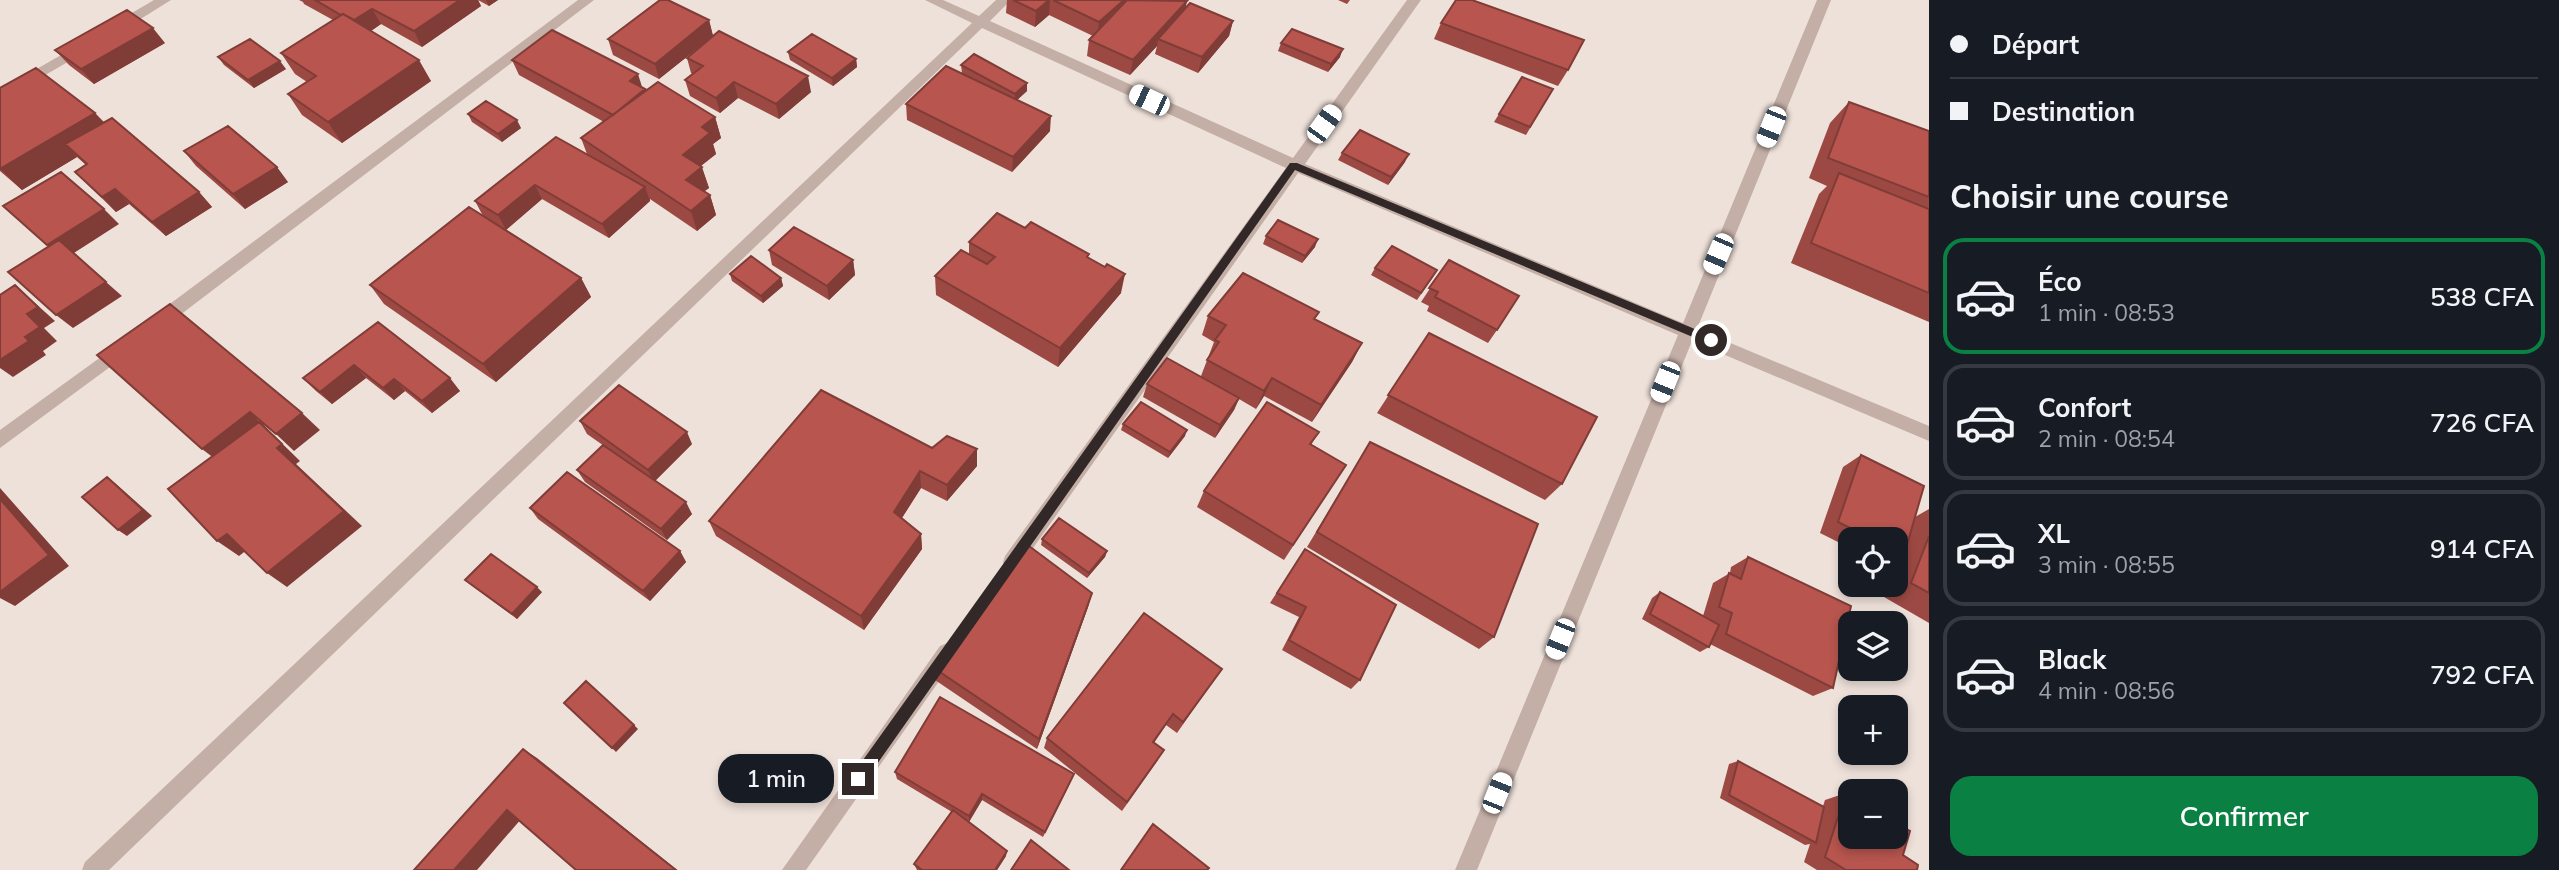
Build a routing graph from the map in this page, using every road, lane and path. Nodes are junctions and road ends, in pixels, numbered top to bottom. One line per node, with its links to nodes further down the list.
1 (164, 0): 8 (street)
2 (587, 0): 12 (street)
3 (932, 0): 7 (street)
4 (1004, 0): 7 (street)
5 (1414, 0): 9 (street)
6 (1824, 0): 10 (street)
7 (981, 23): 9 (street); 15 (street)
8 (0, 96)
9 (1294, 165): 10 (street); 13 (street)
10 (1686, 330): 11 (street); 17 (street)
11 (1929, 434)
12 (0, 440)
13 (1003, 575)
14 (955, 643): 16 (street)
15 (93, 870)
16 (793, 870)
17 (1466, 870)

